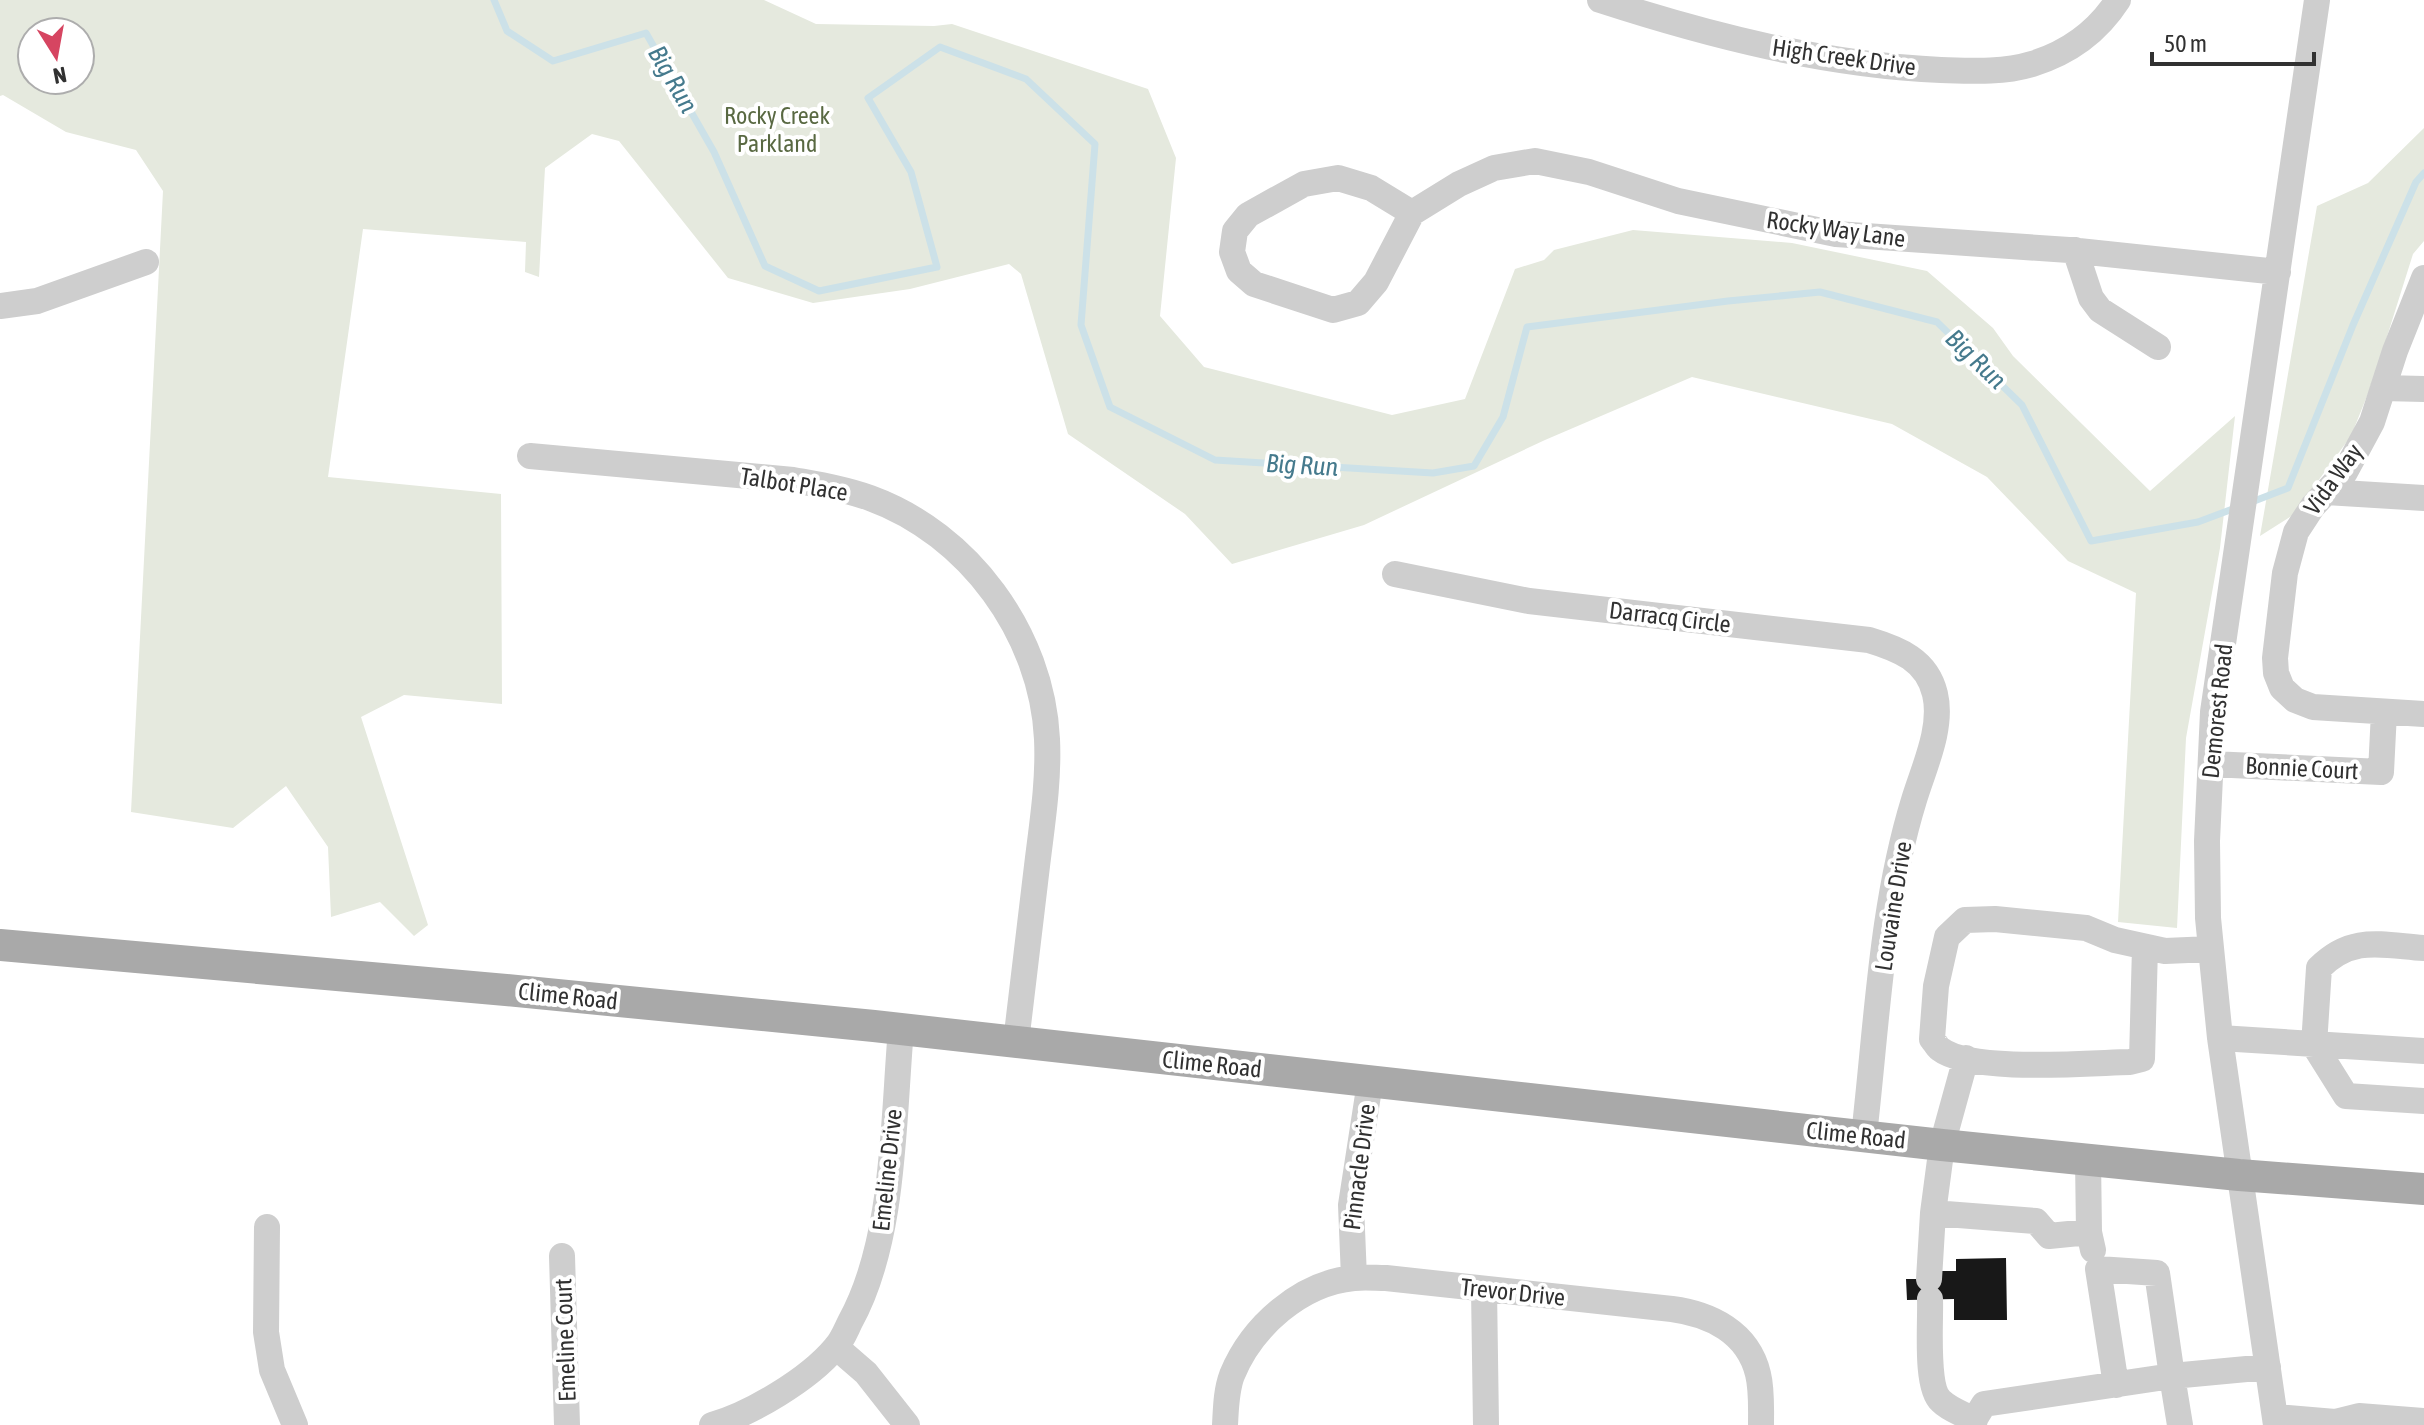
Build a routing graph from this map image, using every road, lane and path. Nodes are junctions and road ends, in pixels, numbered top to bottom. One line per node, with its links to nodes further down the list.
1 (1600, 0): 2 (street, High Creek Drive)
2 (2118, 0)
3 (2317, 0): 7 (street, Demorest Road)
4 (1412, 213): 4 (street); 5 (street, Rocky Way Lane)
5 (2075, 250): 7 (street, Rocky Way Lane); 10 (street)
6 (146, 262): 9 (street)
7 (2278, 272): 20 (street, Demorest Road)
8 (2424, 278): 11 (street, Vida Way)
9 (0, 306)
10 (2158, 347)
11 (2383, 388): 12 (street); 14 (street, Vida Way)
12 (2424, 389)
13 (530, 456): 27 (street, Talbot Place)
14 (2326, 492): 15 (street); 18 (street, Vida Way)
15 (2424, 498)
16 (1395, 574): 17 (street, Darracq Circle)
17 (1932, 681): 33 (street, Louvaine Drive)
18 (2384, 712): 19 (street); 20 (street, Bonnie Court)
19 (2424, 714)
20 (2211, 764): 24 (street, Demorest Road)
21 (0, 945): 25 (main road, Clime Road)
22 (2145, 947): 24 (street); 30 (street); 30 (street)
23 (2424, 948): 28 (street)
24 (2211, 949): 26 (street, Demorest Road)
25 (901, 1029): 27 (main road, Clime Road); 45 (street, Emeline Drive)
26 (2220, 1038): 28 (street); 36 (street, Demorest Road)
27 (1016, 1042): 31 (main road, Clime Road)
28 (2314, 1045): 29 (street); 32 (street)
29 (2424, 1051)
30 (1966, 1058): 34 (street)
31 (1370, 1082): 33 (main road, Clime Road); 43 (street, Pinnacle Drive)
32 (2424, 1101)
33 (1864, 1135): 34 (main road, Clime Road)
34 (1942, 1145): 35 (main road, Clime Road); 38 (street)
35 (2088, 1159): 36 (main road, Clime Road); 40 (street)
36 (2239, 1175): 37 (main road, Clime Road); 46 (street, Demorest Road)
37 (2424, 1189)
38 (1933, 1213): 40 (street); 51 (street)
39 (267, 1227): 53 (street)
40 (2089, 1232): 42 (street)
41 (562, 1256): 54 (street, Emeline Court)
42 (2098, 1269): 47 (street); 48 (street)
43 (1354, 1278): 44 (street, Trevor Drive); 57 (street)
44 (1484, 1289): 58 (street); 59 (street, Trevor Drive)
45 (836, 1347): 55 (street, Emeline Drive); 56 (street)
46 (2268, 1367): 47 (street); 49 (street, Demorest Road)
47 (2172, 1376): 48 (street); 60 (street)
48 (2116, 1385): 51 (street)
49 (2276, 1421): 52 (street)
50 (2424, 1421): 52 (street)
51 (1973, 1422)
52 (2339, 1423)
53 (295, 1425)
54 (567, 1425)
55 (712, 1425)
56 (907, 1425)
57 (1225, 1425)
58 (1486, 1425)
59 (1761, 1425)
60 (2180, 1425)

